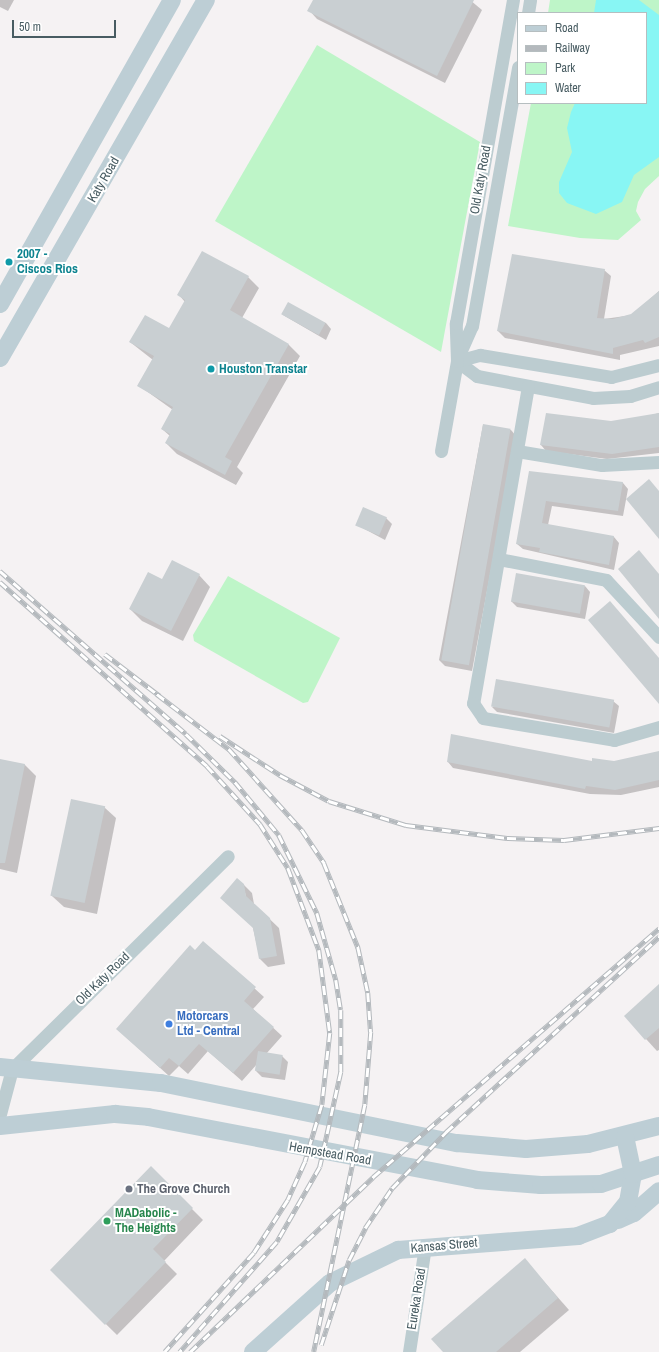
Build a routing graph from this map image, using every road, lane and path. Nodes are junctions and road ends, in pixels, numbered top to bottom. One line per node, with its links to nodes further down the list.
1 (172, 0): 9 (main road)
2 (206, 0): 10 (main road, Katy Road)
3 (513, 0): 7 (street, Old Katy Road)
4 (530, 0): 5 (street)
5 (528, 12)
6 (517, 72): 8 (street, Old Katy Road)
7 (490, 131): 8 (street); 13 (street, Old Katy Road)
8 (506, 133): 13 (street, Old Katy Road)
9 (75, 172): 10 (main road); 11 (main road)
10 (103, 181): 12 (main road, Katy Road)
11 (0, 304)
12 (0, 358)
13 (457, 361): 15 (street); 16 (street); 19 (street, Old Katy Road)
14 (659, 365): 15 (street)
15 (549, 368): 18 (street)
16 (528, 386): 18 (street); 20 (street)
17 (659, 387): 18 (street)
18 (544, 389)
19 (441, 451)
20 (517, 451): 21 (street); 22 (street)
21 (659, 462)
22 (499, 559): 23 (street); 24 (street)
23 (659, 637)
24 (659, 727)
25 (228, 856): 26 (street, Old Katy Road)
26 (6, 1068): 27 (street); 30 (main road)
27 (0, 1114)
28 (0, 1126): 32 (main road, Hempstead Road)
29 (659, 1126): 30 (main road)
30 (625, 1137): 32 (main road)
31 (659, 1165): 32 (main road, Hempstead Road)
32 (634, 1174): 34 (main road)
33 (659, 1191): 34 (main road, Kansas Street)
34 (610, 1224): 35 (main road, Kansas Street)
35 (426, 1246): 36 (main road, Kansas Street); 37 (street, Eureka Road)
36 (253, 1352)
37 (409, 1352)

